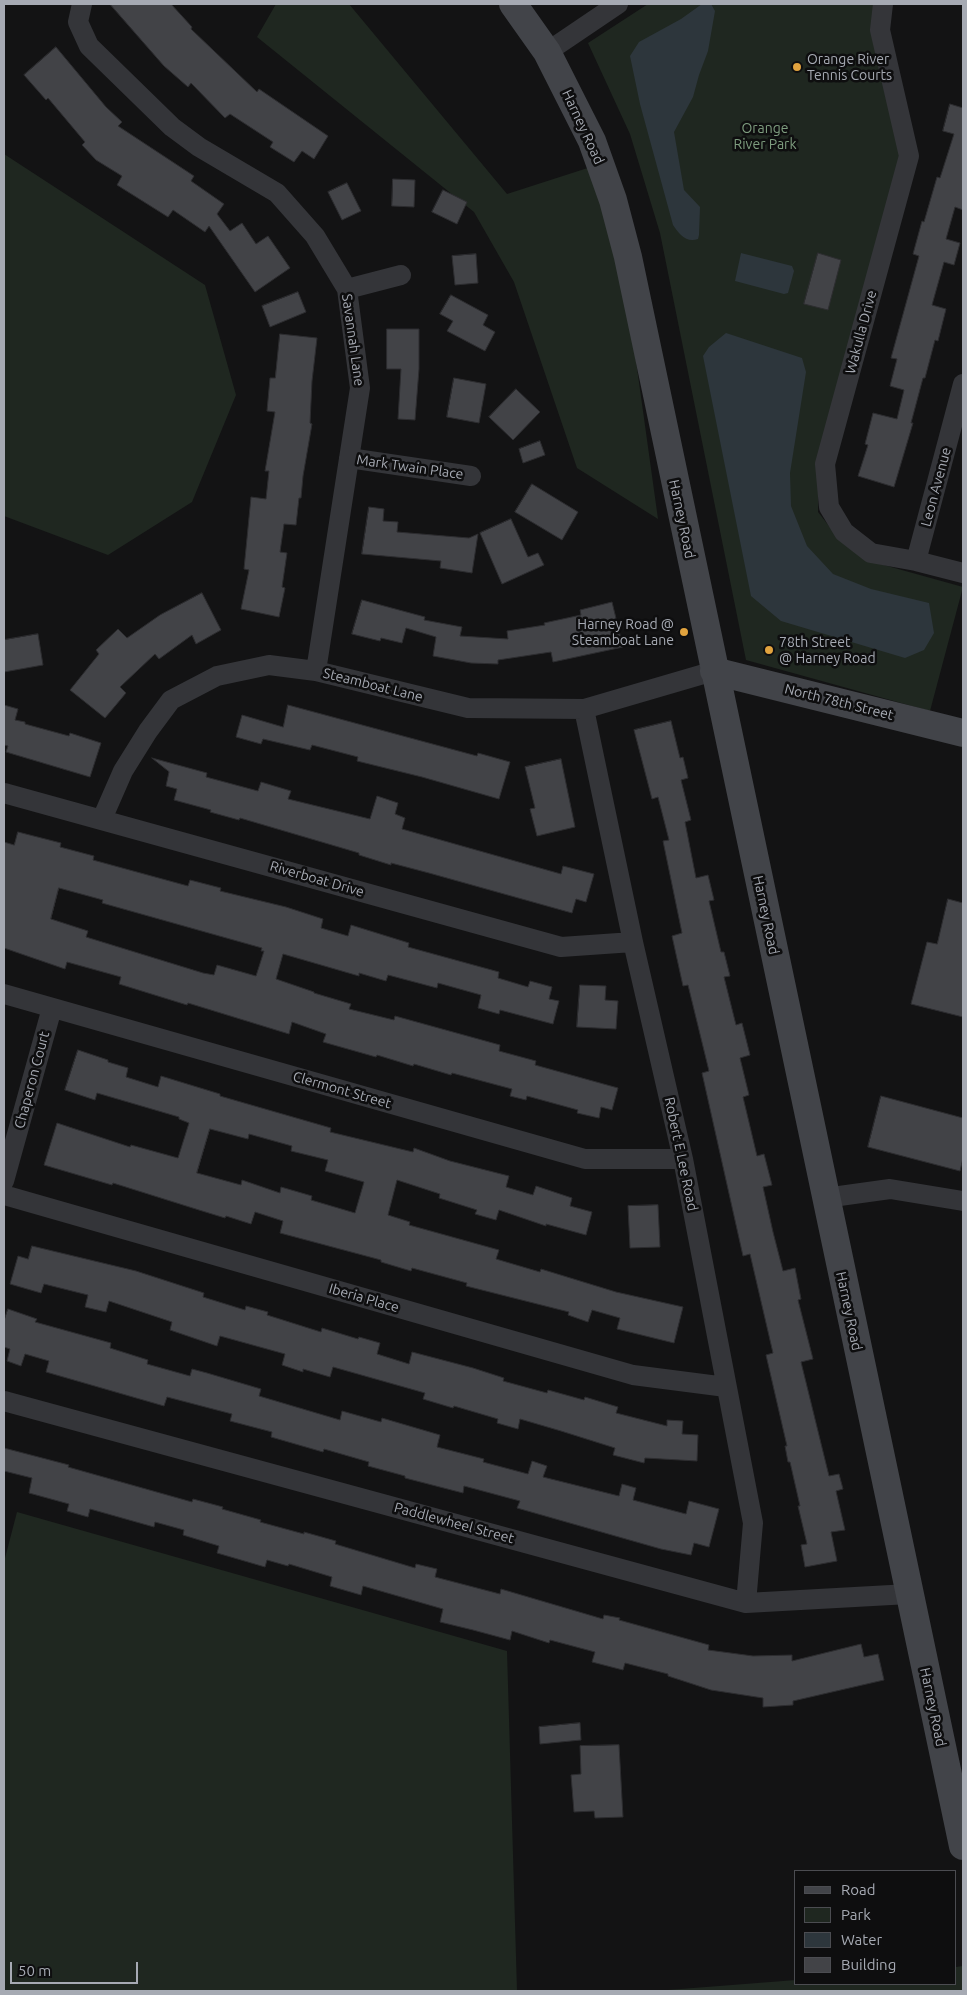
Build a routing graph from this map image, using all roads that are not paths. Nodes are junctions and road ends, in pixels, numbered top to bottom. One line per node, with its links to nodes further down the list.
1 (82, 4): 7 (street, Savannah Lane)
2 (514, 4): 5 (street, Harney Road)
3 (618, 4): 5 (street)
4 (884, 4): 11 (street, Wakulla Drive)
5 (546, 52): 14 (street, Harney Road)
6 (401, 275): 7 (street)
7 (347, 289): 9 (street, Savannah Lane)
8 (963, 384): 11 (street, Leon Avenue)
9 (349, 458): 10 (street, Mark Twain Place); 13 (street, Savannah Lane)
10 (471, 476)
11 (916, 560): 12 (street, Wakulla Drive)
12 (963, 573)
13 (316, 671): 15 (street, Steamboat Lane); 18 (street, Steamboat Lane)
14 (714, 671): 15 (street, Steamboat Lane); 16 (street, North 78th Street); 25 (street, Harney Road)
15 (584, 709): 19 (street, Robert E Lee Road)
16 (963, 733)
17 (4, 793): 18 (street, Riverboat Drive)
18 (102, 819): 19 (street, Riverboat Drive)
19 (633, 942): 22 (street, Robert E Lee Road)
20 (4, 994): 21 (street, Clermont Street)
21 (52, 1008): 22 (street, Clermont Street); 23 (street, Chaperon Court)
22 (683, 1159): 27 (street, Robert E Lee Road)
23 (4, 1181)
24 (4, 1195): 27 (street, Iberia Place)
25 (825, 1198): 26 (street); 29 (street, Harney Road)
26 (963, 1201)
27 (726, 1387): 30 (street, Robert E Lee Road)
28 (4, 1401): 30 (street, Paddlewheel Street)
29 (909, 1594): 30 (street, Paddlewheel Street); 31 (street, Harney Road)
30 (746, 1603)
31 (963, 1846)

